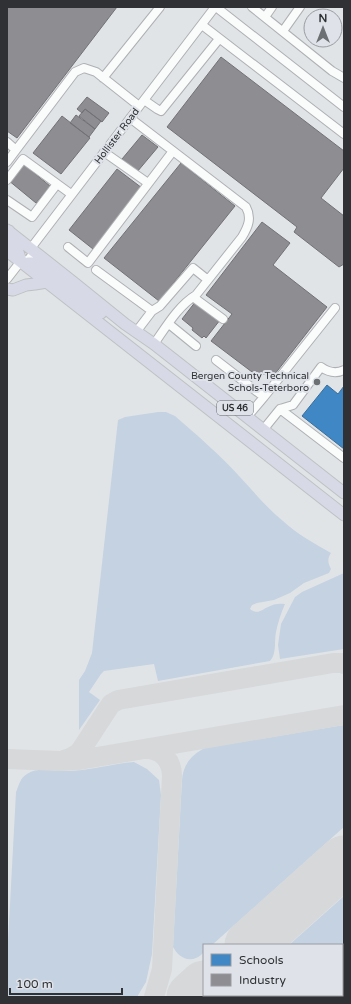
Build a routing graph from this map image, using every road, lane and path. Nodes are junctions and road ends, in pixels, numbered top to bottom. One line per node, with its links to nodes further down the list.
1 (160, 7): 10 (street)
2 (216, 7): 7 (street, Hollister Road); 13 (street)
3 (252, 7): 6 (street)
4 (272, 7): 6 (street)
5 (300, 7): 8 (street)
6 (265, 17): 8 (street)
7 (202, 25): 9 (street); 12 (street, Hollister Road)
8 (283, 31): 11 (street)
9 (219, 39): 12 (street); 15 (street)
10 (103, 78): 12 (street); 17 (street)
11 (344, 78)
12 (142, 103): 14 (street, Hollister Road)
13 (344, 107)
14 (130, 118): 18 (street); 19 (street, Hollister Road)
15 (344, 134)
16 (7, 142): 17 (street)
17 (16, 150): 20 (street)
18 (173, 150): 22 (street); 33 (street)
19 (104, 152): 22 (street); 24 (street, Hollister Road)
20 (7, 162)
21 (7, 180): 23 (street)
22 (148, 183): 27 (street)
23 (57, 184): 24 (street); 25 (street)
24 (71, 194): 28 (street, Hollister Road)
25 (7, 200)
26 (8, 231): 28 (highway, US 46); 30 (highway)
27 (68, 247)
28 (31, 248): 30 (street, Hollister Road); 40 (highway, US 46)
29 (7, 251): 30 (highway, US 46)
30 (21, 261): 32 (street); 34 (highway, US 46); 40 (highway)
31 (96, 270): 38 (street)
32 (7, 279)
33 (208, 280): 36 (street); 38 (street)
34 (47, 282): 35 (highway); 53 (highway, US 46)
35 (7, 289)
36 (192, 297): 39 (street); 41 (street)
37 (335, 308): 47 (street)
38 (152, 311): 42 (street)
39 (223, 319)
40 (125, 324): 42 (highway, US 46)
41 (169, 324): 43 (street); 44 (street)
42 (136, 332): 43 (highway, US 46)
43 (154, 344): 49 (highway, US 46)
44 (196, 346)
45 (216, 360): 47 (street)
46 (344, 370): 48 (street)
47 (264, 397): 49 (street)
48 (280, 409): 50 (street); 51 (street)
49 (248, 417): 50 (highway, US 46)
50 (263, 430): 52 (highway, US 46)
51 (344, 458)
52 (344, 493)
53 (344, 515)

